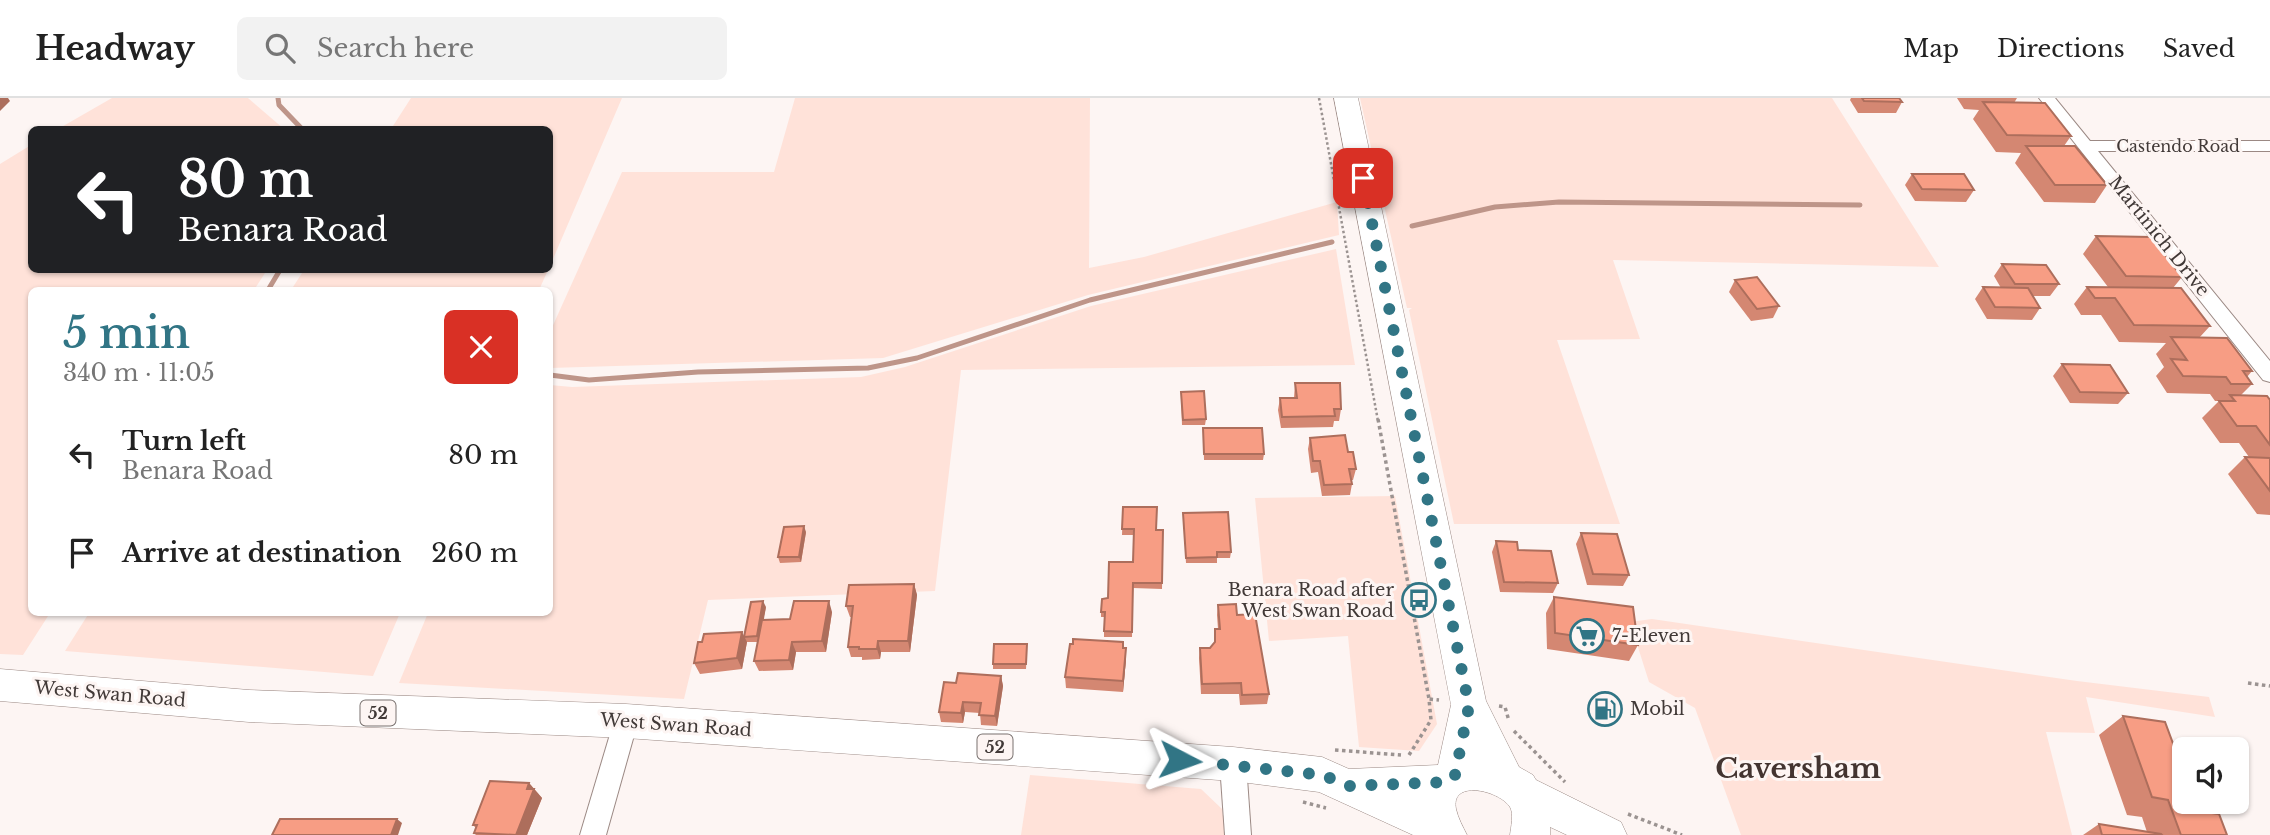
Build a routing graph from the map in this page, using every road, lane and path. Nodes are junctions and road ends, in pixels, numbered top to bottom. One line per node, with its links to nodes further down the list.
1 (1319, 98): 10 (path)
2 (1346, 98): 11 (main road)
3 (2047, 98): 4 (street, Martinich Drive)
4 (2086, 146): 5 (street, Castendo Road); 6 (street, Martinich Drive)
5 (2270, 146)
6 (2270, 375)
7 (2248, 683): 9 (path)
8 (0, 685): 12 (main road, West Swan Road / 52)
9 (2270, 687)
10 (1429, 699)
11 (1469, 706): 14 (main road); 15 (main road)
12 (626, 721): 13 (main road, West Swan Road / 52); 19 (street)
13 (1233, 764): 16 (main road, West Swan Road / 52); 20 (street)
14 (1451, 779): 15 (main road, 52); 16 (main road, West Swan Road / 52); 18 (main road, 52)
15 (1513, 785): 21 (main road); 22 (main road, 52)
16 (1339, 797): 17 (path); 18 (main road, West Swan Road / 52)
17 (1290, 799)
18 (1445, 832)
19 (593, 835)
20 (1238, 835)
21 (1530, 835)
22 (1607, 835)

